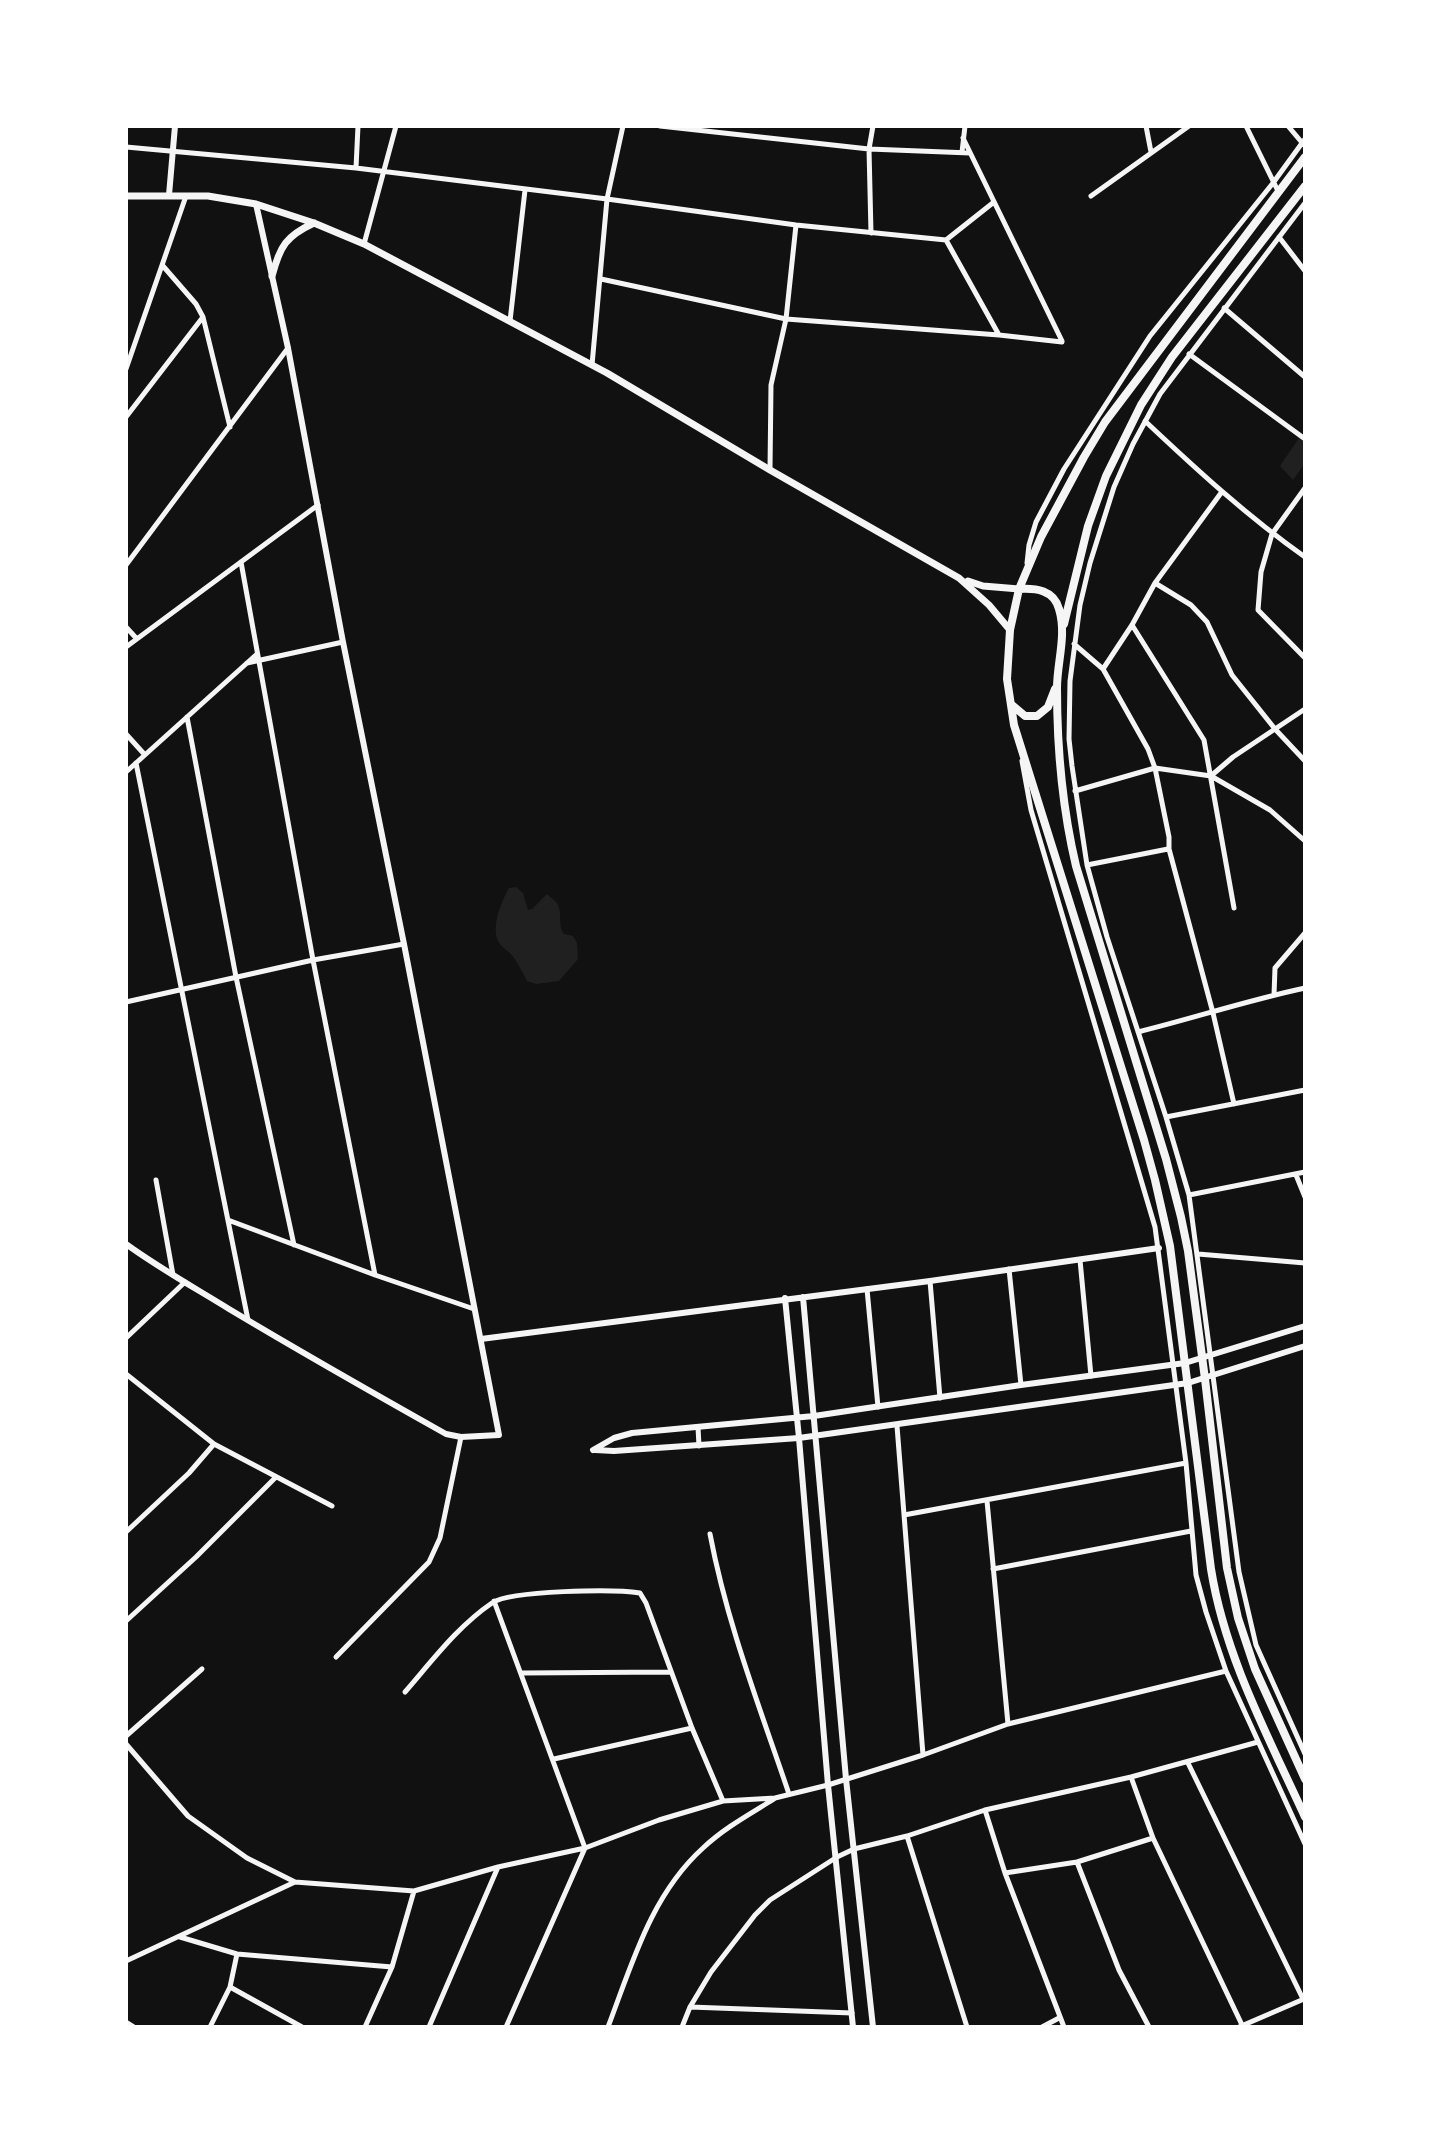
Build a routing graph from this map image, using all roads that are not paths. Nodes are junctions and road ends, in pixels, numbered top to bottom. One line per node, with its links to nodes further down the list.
1 (175, 126): 16 (street)
2 (358, 126): 21 (street)
3 (396, 126): 22 (street)
4 (623, 126): 30 (street)
5 (660, 126): 15 (street)
6 (873, 126): 15 (street)
7 (965, 126): 12 (street)
8 (1146, 126): 19 (street)
9 (1189, 126): 19 (street)
10 (1246, 126): 24 (street)
11 (1288, 126): 13 (street)
12 (963, 138): 17 (street); 18 (street)
13 (1304, 142): 24 (street)
14 (126, 147): 16 (street)
15 (869, 149): 17 (street); 36 (street)
16 (173, 152): 21 (street); 26 (street)
17 (962, 152): 18 (street)
18 (970, 153): 31 (street)
19 (1151, 153): 29 (street)
20 (1305, 157): 24 (highway)
21 (356, 168): 22 (street)
22 (383, 172): 25 (street); 39 (street)
23 (1305, 186): 73 (highway)
24 (1276, 187): 66 (highway); 66 (street)
25 (525, 190): 30 (street); 47 (street)
26 (169, 195): 27 (main road); 28 (main road)
27 (186, 195): 33 (main road); 40 (street)
28 (126, 196)
29 (1091, 196)
30 (607, 199): 35 (street); 43 (street)
31 (994, 202): 38 (street); 48 (street)
32 (1305, 203): 37 (street)
33 (256, 204): 34 (main road); 42 (street)
34 (314, 223): 39 (main road); 42 (main road)
35 (796, 225): 36 (street); 46 (street)
36 (871, 233): 38 (street)
37 (1279, 237): 41 (street); 44 (street)
38 (946, 240): 48 (street)
39 (364, 244): 47 (main road)
40 (162, 266): 45 (street); 52 (street)
41 (1305, 271)
42 (272, 276): 49 (street)
43 (601, 279): 46 (street); 51 (street)
44 (1224, 308): 50 (street); 53 (street)
45 (203, 317): 54 (street); 56 (street)
46 (786, 319): 48 (street); 58 (street)
47 (510, 321): 51 (main road)
48 (999, 335)
49 (288, 348): 56 (street); 61 (street)
50 (1189, 354): 55 (street); 57 (street)
51 (592, 366): 58 (main road)
52 (126, 369)
53 (1305, 377)
54 (126, 417)
55 (1145, 421): 60 (street); 76 (street)
56 (230, 428): 65 (street)
57 (1305, 439)
58 (770, 470): 67 (main road)
59 (1305, 488): 62 (street)
60 (1221, 493): 62 (street); 68 (street)
61 (318, 505): 64 (street); 75 (street)
62 (1272, 534): 63 (street); 79 (street)
63 (1305, 557)
64 (241, 562): 74 (street); 78 (street)
65 (126, 565)
66 (1025, 574): 69 (highway)
67 (959, 578): 69 (main road); 72 (main road)
68 (1155, 583): 70 (street); 86 (street)
69 (1019, 589): 72 (highway); 73 (highway)
70 (1132, 625): 80 (street); 93 (street)
71 (126, 627): 74 (street)
72 (1010, 630): 82 (highway)
73 (1063, 632): 81 (highway)
74 (137, 639): 77 (street)
75 (343, 642): 78 (street); 100 (street)
76 (1074, 644): 80 (street); 94 (street)
77 (126, 647)
78 (258, 657): 84 (street); 101 (street)
79 (1305, 658)
80 (1103, 669): 91 (street)
81 (1057, 684): 82 (highway); 139 (highway)
82 (1012, 705): 85 (highway)
83 (1305, 709): 86 (street)
84 (187, 717): 88 (street); 102 (street)
85 (1014, 725): 120 (street); 140 (highway)
86 (1275, 729): 89 (street); 93 (street)
87 (126, 734): 88 (street)
88 (145, 755): 90 (street)
89 (1305, 761)
90 (136, 763): 92 (street); 104 (street)
91 (1155, 768): 93 (street); 94 (street); 96 (street)
92 (126, 772)
93 (1211, 776): 95 (street); 98 (street)
94 (1075, 791): 97 (street)
95 (1305, 841)
96 (1169, 849): 97 (street); 107 (street)
97 (1087, 865): 108 (street)
98 (1234, 908)
99 (1305, 933): 105 (street)
100 (404, 944): 101 (street); 132 (street)
101 (313, 960): 102 (street); 125 (street)
102 (236, 977): 104 (street); 119 (street)
103 (1305, 988): 105 (street)
104 (181, 990): 106 (street); 117 (street)
105 (1274, 995): 107 (street)
106 (126, 1002)
107 (1213, 1013): 108 (street); 110 (street)
108 (1138, 1032): 111 (street)
109 (1305, 1090): 110 (street)
110 (1234, 1104): 111 (street)
111 (1166, 1117): 115 (street)
112 (1305, 1172): 113 (street)
113 (1296, 1175): 115 (street); 116 (street)
114 (156, 1180): 126 (street)
115 (1189, 1195): 121 (street)
116 (1305, 1197)
117 (228, 1220): 119 (street); 133 (street)
118 (126, 1244): 126 (street)
119 (294, 1245): 125 (street)
120 (1159, 1248): 122 (street); 141 (street)
121 (1198, 1254): 123 (street); 138 (street)
122 (1080, 1260): 124 (street); 143 (street)
123 (1305, 1263)
124 (1009, 1269): 127 (street); 146 (street)
125 (375, 1275): 132 (street)
126 (174, 1276): 128 (street)
127 (930, 1281): 129 (street); 148 (street)
128 (185, 1282): 133 (street); 135 (street)
129 (867, 1288): 130 (street); 149 (street)
130 (803, 1297): 131 (street); 150 (street)
131 (785, 1298): 136 (street); 151 (street)
132 (474, 1309): 136 (street)
133 (248, 1320): 155 (street)
134 (1305, 1326): 138 (street)
135 (126, 1338)
136 (481, 1339): 155 (street)
137 (1305, 1346): 144 (street)
138 (1211, 1354): 139 (street); 144 (street)
139 (1201, 1358): 140 (street); 144 (highway)
140 (1185, 1363): 141 (street); 145 (highway)
141 (1174, 1364): 143 (street); 147 (street)
142 (126, 1374): 157 (street)
143 (1091, 1376): 146 (street)
144 (1209, 1377): 145 (street); 181 (street); 187 (highway)
145 (1188, 1383): 147 (street); 193 (highway)
146 (1021, 1385): 148 (street)
147 (1176, 1385): 153 (street); 159 (street)
148 (940, 1398): 149 (street)
149 (878, 1407): 150 (street)
150 (814, 1416): 151 (street); 154 (street)
151 (796, 1418): 152 (street); 156 (street)
152 (698, 1426): 158 (street); 158 (street)
153 (897, 1426): 154 (street); 163 (street)
154 (816, 1435): 156 (street); 186 (street)
155 (461, 1437): 170 (street)
156 (799, 1438): 158 (street); 188 (street)
157 (214, 1444): 160 (street); 165 (street)
158 (699, 1446)
159 (1186, 1463): 161 (street); 164 (street)
160 (276, 1477): 162 (street); 169 (street)
161 (987, 1501): 163 (street); 167 (street)
162 (332, 1506)
163 (904, 1515): 182 (street)
164 (1191, 1531): 167 (street); 172 (street)
165 (126, 1532)
166 (710, 1534): 189 (street)
167 (993, 1569): 176 (street)
168 (494, 1601): 173 (street); 174 (street); 175 (street)
169 (126, 1621)
170 (336, 1657)
171 (202, 1669): 178 (street)
172 (1226, 1671): 176 (street); 179 (street)
173 (671, 1672): 174 (street); 177 (street)
174 (521, 1673): 183 (street)
175 (405, 1692)
176 (1008, 1724): 182 (street)
177 (692, 1728): 183 (street); 191 (street)
178 (126, 1736)
179 (1258, 1742): 184 (street); 196 (street)
180 (126, 1744): 203 (street)
181 (1305, 1754)
182 (923, 1755): 186 (street)
183 (554, 1759): 197 (street)
184 (1188, 1763): 185 (street); 210 (street)
185 (1131, 1777): 192 (street); 195 (street)
186 (846, 1779): 188 (street); 198 (street)
187 (1305, 1779)
188 (828, 1785): 189 (street); 199 (street)
189 (789, 1794): 190 (street)
190 (775, 1798): 191 (street); 221 (street)
191 (723, 1801): 197 (street)
192 (985, 1810): 194 (street); 202 (street)
193 (1305, 1817)
194 (907, 1836): 198 (street); 225 (street)
195 (1153, 1838): 200 (street); 229 (street)
196 (1305, 1844)
197 (585, 1848): 201 (street); 220 (street)
198 (854, 1849): 199 (street); 224 (street)
199 (837, 1857): 211 (street); 212 (street)
200 (1077, 1862): 202 (street); 228 (street)
201 (498, 1867): 204 (street); 219 (street)
202 (1005, 1873): 213 (street)
203 (295, 1882): 204 (street); 205 (street)
204 (414, 1891): 208 (street)
205 (180, 1937): 206 (street); 207 (street)
206 (237, 1954): 208 (street); 209 (street)
207 (126, 1961)
208 (392, 1967): 218 (street)
209 (230, 1987): 216 (street); 217 (street)
210 (1304, 1999): 229 (street)
211 (690, 2007): 212 (street); 222 (street)
212 (852, 2013): 223 (street)
213 (1059, 2018): 226 (street); 227 (street)
214 (126, 2022): 215 (street)
215 (134, 2027)
216 (210, 2027)
217 (302, 2027)
218 (365, 2027)
219 (429, 2027)
220 (506, 2027)
221 (608, 2027)
222 (682, 2027)
223 (853, 2027)
224 (873, 2027)
225 (967, 2027)
226 (1042, 2027)
227 (1064, 2027)
228 (1149, 2027)
229 (1241, 2027)

